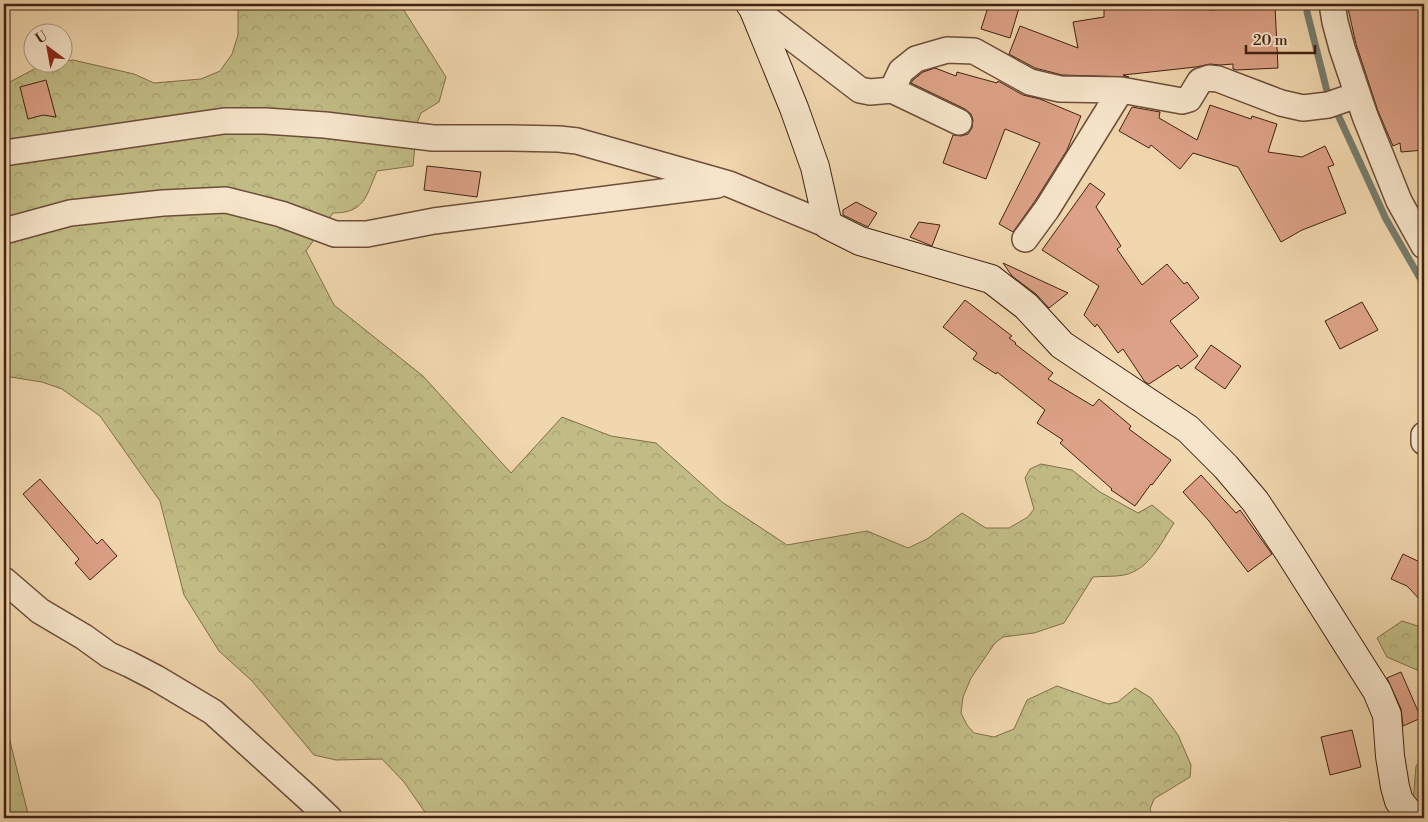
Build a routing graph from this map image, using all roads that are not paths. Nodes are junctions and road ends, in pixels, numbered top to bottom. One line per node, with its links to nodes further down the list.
1 (1332, 4): 5 (street)
2 (752, 6): 3 (street); 9 (street)
3 (892, 90): 4 (street); 6 (street)
4 (1121, 90): 5 (street); 11 (street)
5 (1344, 100): 12 (street)
6 (959, 122)
7 (4, 153): 8 (street)
8 (728, 184): 9 (street); 10 (street)
9 (828, 225): 17 (street)
10 (4, 231)
11 (1025, 239)
12 (1424, 246)
13 (1424, 435): 14 (street)
14 (1424, 442)
15 (4, 580): 16 (street)
16 (329, 818)
17 (1413, 818)

